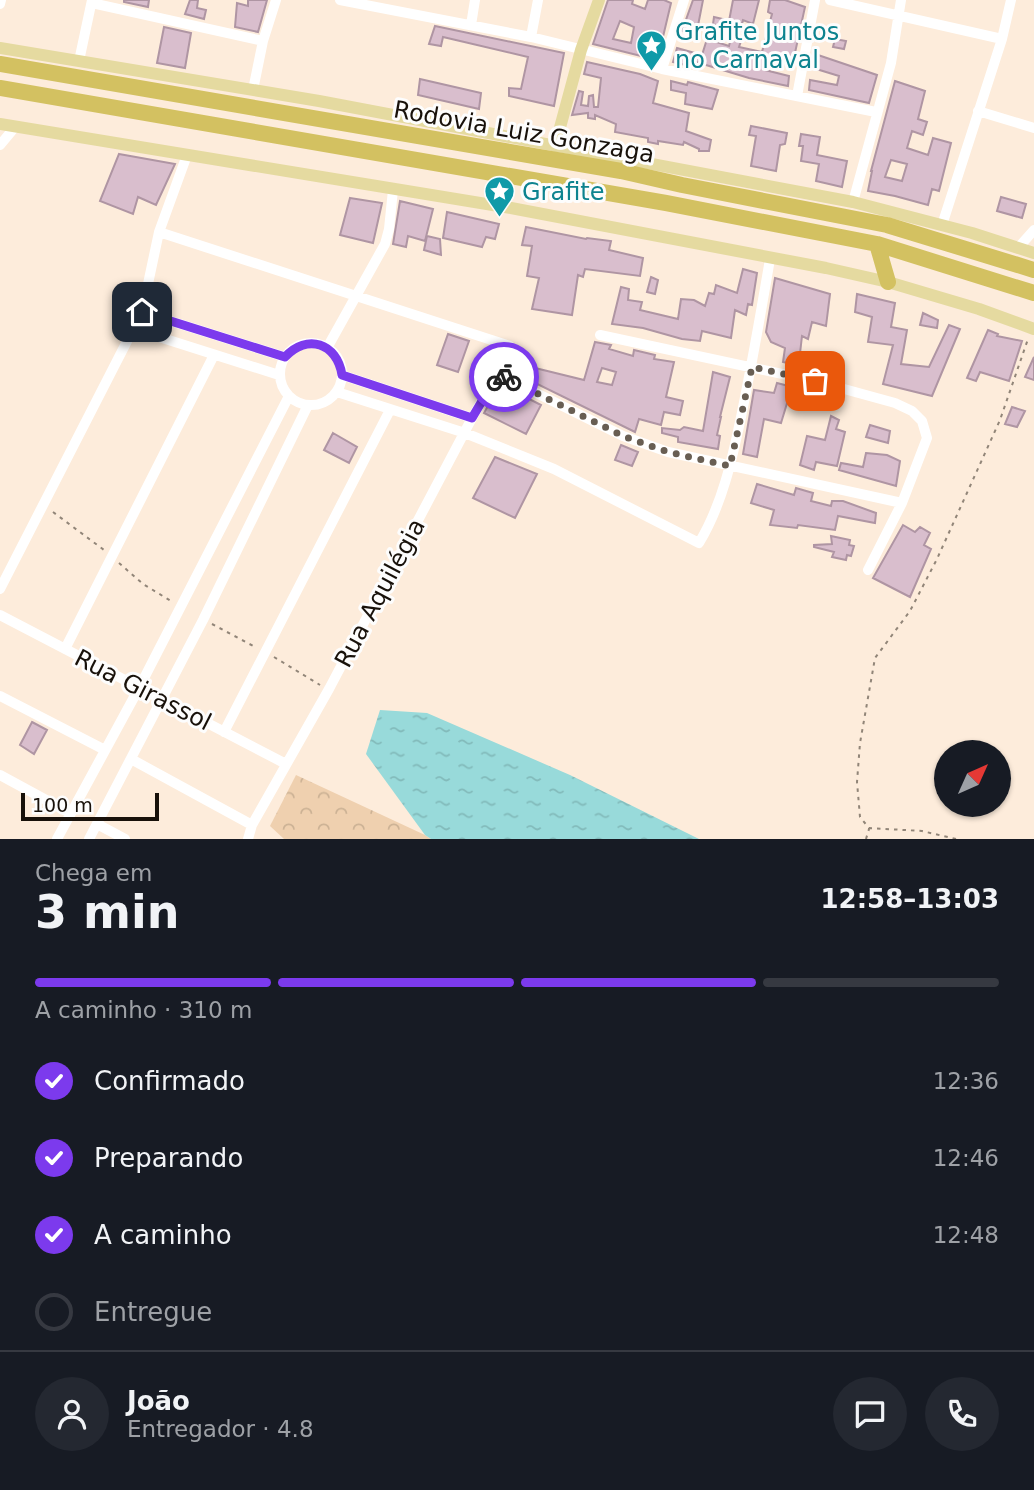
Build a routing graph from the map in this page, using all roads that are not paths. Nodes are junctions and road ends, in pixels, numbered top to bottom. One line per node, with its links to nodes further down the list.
1 (276, 0): 18 (street)
2 (340, 0): 13 (street)
3 (410, 0): 13 (street)
4 (475, 0): 15 (street)
5 (538, 0): 16 (street)
6 (599, 0): 20 (main road)
7 (684, 0): 23 (street)
8 (815, 0): 26 (street)
9 (830, 0): 14 (street)
10 (901, 0): 14 (street)
11 (1011, 0): 17 (street)
12 (92, 2): 18 (street); 21 (street)
13 (407, 13): 15 (street)
14 (898, 16): 17 (street); 28 (street)
15 (471, 25): 16 (street)
16 (531, 37): 20 (street)
17 (1002, 39): 27 (street)
18 (264, 41): 25 (street)
19 (0, 48): 21 (main road)
20 (581, 50): 23 (street); 33 (main road)
21 (79, 61): 25 (main road)
22 (0, 64): 44 (highway, Rodovia Luiz Gonzaga)
23 (662, 69): 26 (street)
24 (0, 88): 40 (highway, Rodovia Luiz Gonzaga)
25 (253, 90): 33 (main road)
26 (797, 96): 28 (street)
27 (978, 111): 31 (street); 37 (street)
28 (876, 113): 36 (street)
29 (0, 124): 30 (main road)
30 (15, 127): 32 (street); 34 (main road)
31 (1034, 128)
32 (0, 145)
33 (555, 146): 36 (main road)
34 (187, 155): 35 (main road); 39 (street)
35 (393, 190): 43 (main road); 47 (street)
36 (853, 202): 37 (main road)
37 (942, 225): 41 (main road)
38 (1034, 230): 41 (street)
39 (159, 232): 47 (street); 48 (street)
40 (877, 244): 45 (highway); 46 (highway, Rodovia Luiz Gonzaga)
41 (1019, 247): 42 (main road)
42 (1034, 253)
43 (770, 259): 45 (main road); 55 (street)
44 (1034, 270)
45 (888, 282): 49 (main road)
46 (1034, 293)
47 (357, 296): 52 (street); 56 (street, Rua Aquilégia)
48 (142, 312): 50 (street); 54 (street)
49 (1033, 328)
50 (134, 329): 53 (street); 68 (street)
51 (600, 335): 55 (street)
52 (327, 348): 54 (street); 58 (street)
53 (214, 355): 57 (street); 70 (street)
54 (285, 357): 57 (street)
55 (752, 367): 65 (street); 66 (street)
56 (498, 374): 63 (street, Rua Aquilégia); 65 (street)
57 (279, 375): 60 (street)
58 (342, 375): 59 (street); 63 (street)
59 (337, 392): 61 (street); 62 (street)
60 (289, 396): 61 (street); 71 (street)
61 (309, 405): 73 (street)
62 (390, 410): 64 (street); 74 (street)
63 (472, 418): 64 (street, Rua Aquilégia)
64 (465, 433): 65 (street); 77 (street, Rua Aquilégia)
65 (730, 466): 66 (street)
66 (902, 503): 67 (street)
67 (868, 570)
68 (0, 589)
69 (0, 615): 70 (street, Rua Girassol)
70 (65, 649): 71 (street, Rua Girassol)
71 (139, 688): 73 (street, Rua Girassol); 75 (street)
72 (0, 696): 75 (street)
73 (162, 699): 74 (street, Rua Girassol); 76 (street)
74 (224, 732): 77 (street, Rua Girassol)
75 (105, 750): 79 (street)
76 (131, 759): 80 (street); 81 (street)
77 (286, 764): 81 (street, Rua Aquilégia)
78 (0, 775): 79 (street)
79 (70, 813): 82 (street)
80 (97, 824): 83 (street); 84 (street)
81 (252, 825): 85 (street, Rua Aquilégia)
82 (57, 839)
83 (89, 839)
84 (125, 839)
85 (248, 839)

